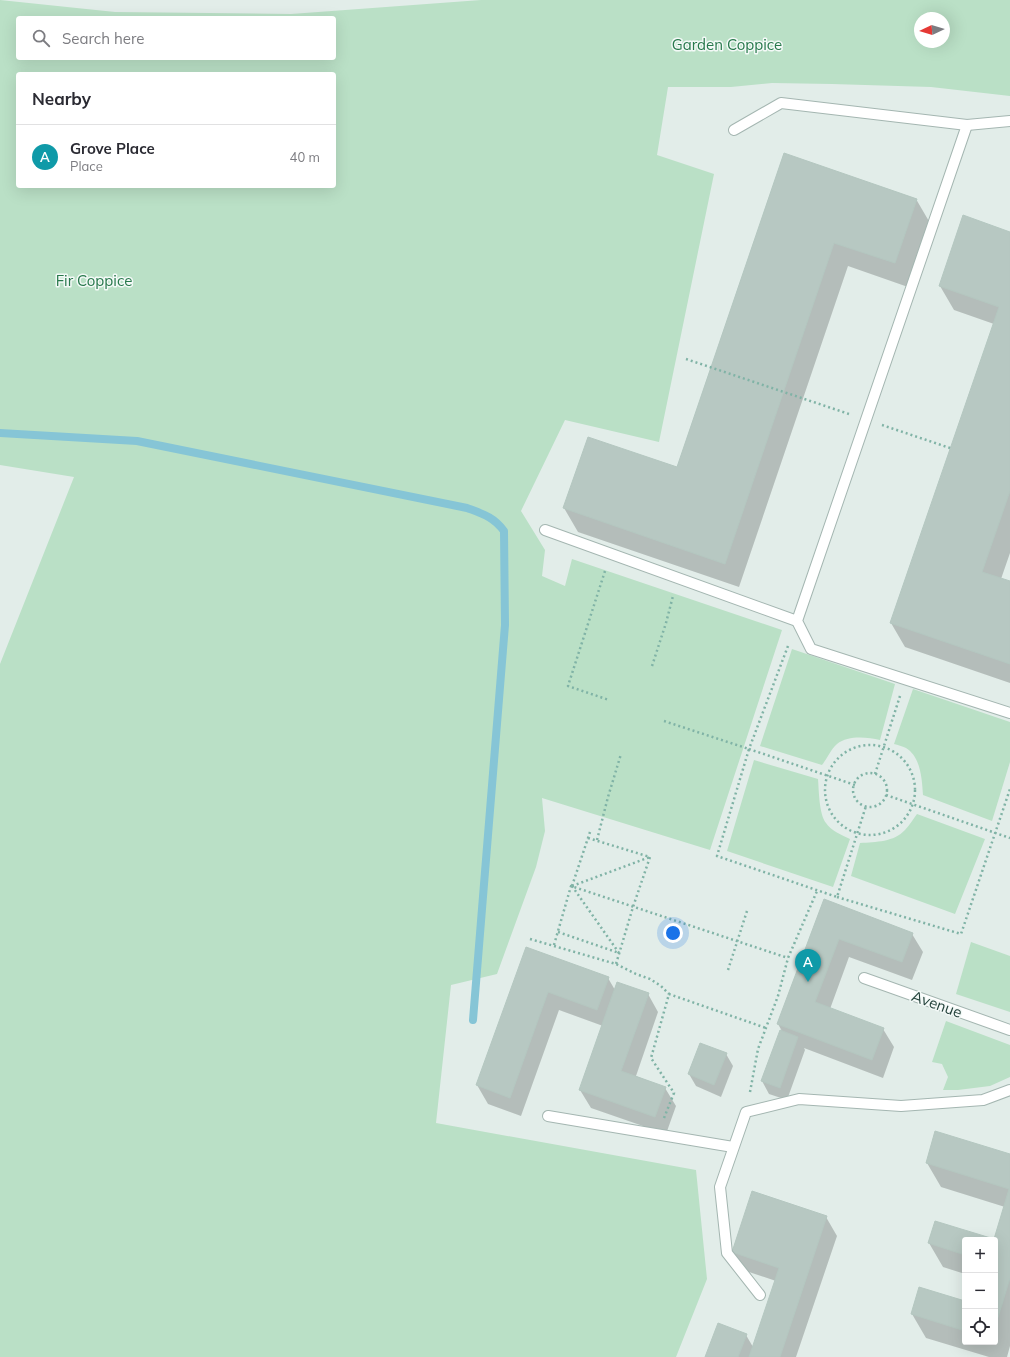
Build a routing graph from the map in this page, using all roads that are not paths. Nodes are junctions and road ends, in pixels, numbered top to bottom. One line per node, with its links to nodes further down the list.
1 (1010, 121): 2 (lane)
2 (967, 125): 3 (lane); 5 (lane)
3 (734, 130)
4 (545, 530): 5 (lane)
5 (797, 621): 6 (lane)
6 (1010, 713)
7 (864, 978): 8 (lane, Avenue)
8 (1010, 1030)
9 (1010, 1090): 11 (lane)
10 (548, 1116): 11 (lane)
11 (733, 1147): 12 (lane)
12 (760, 1294)

